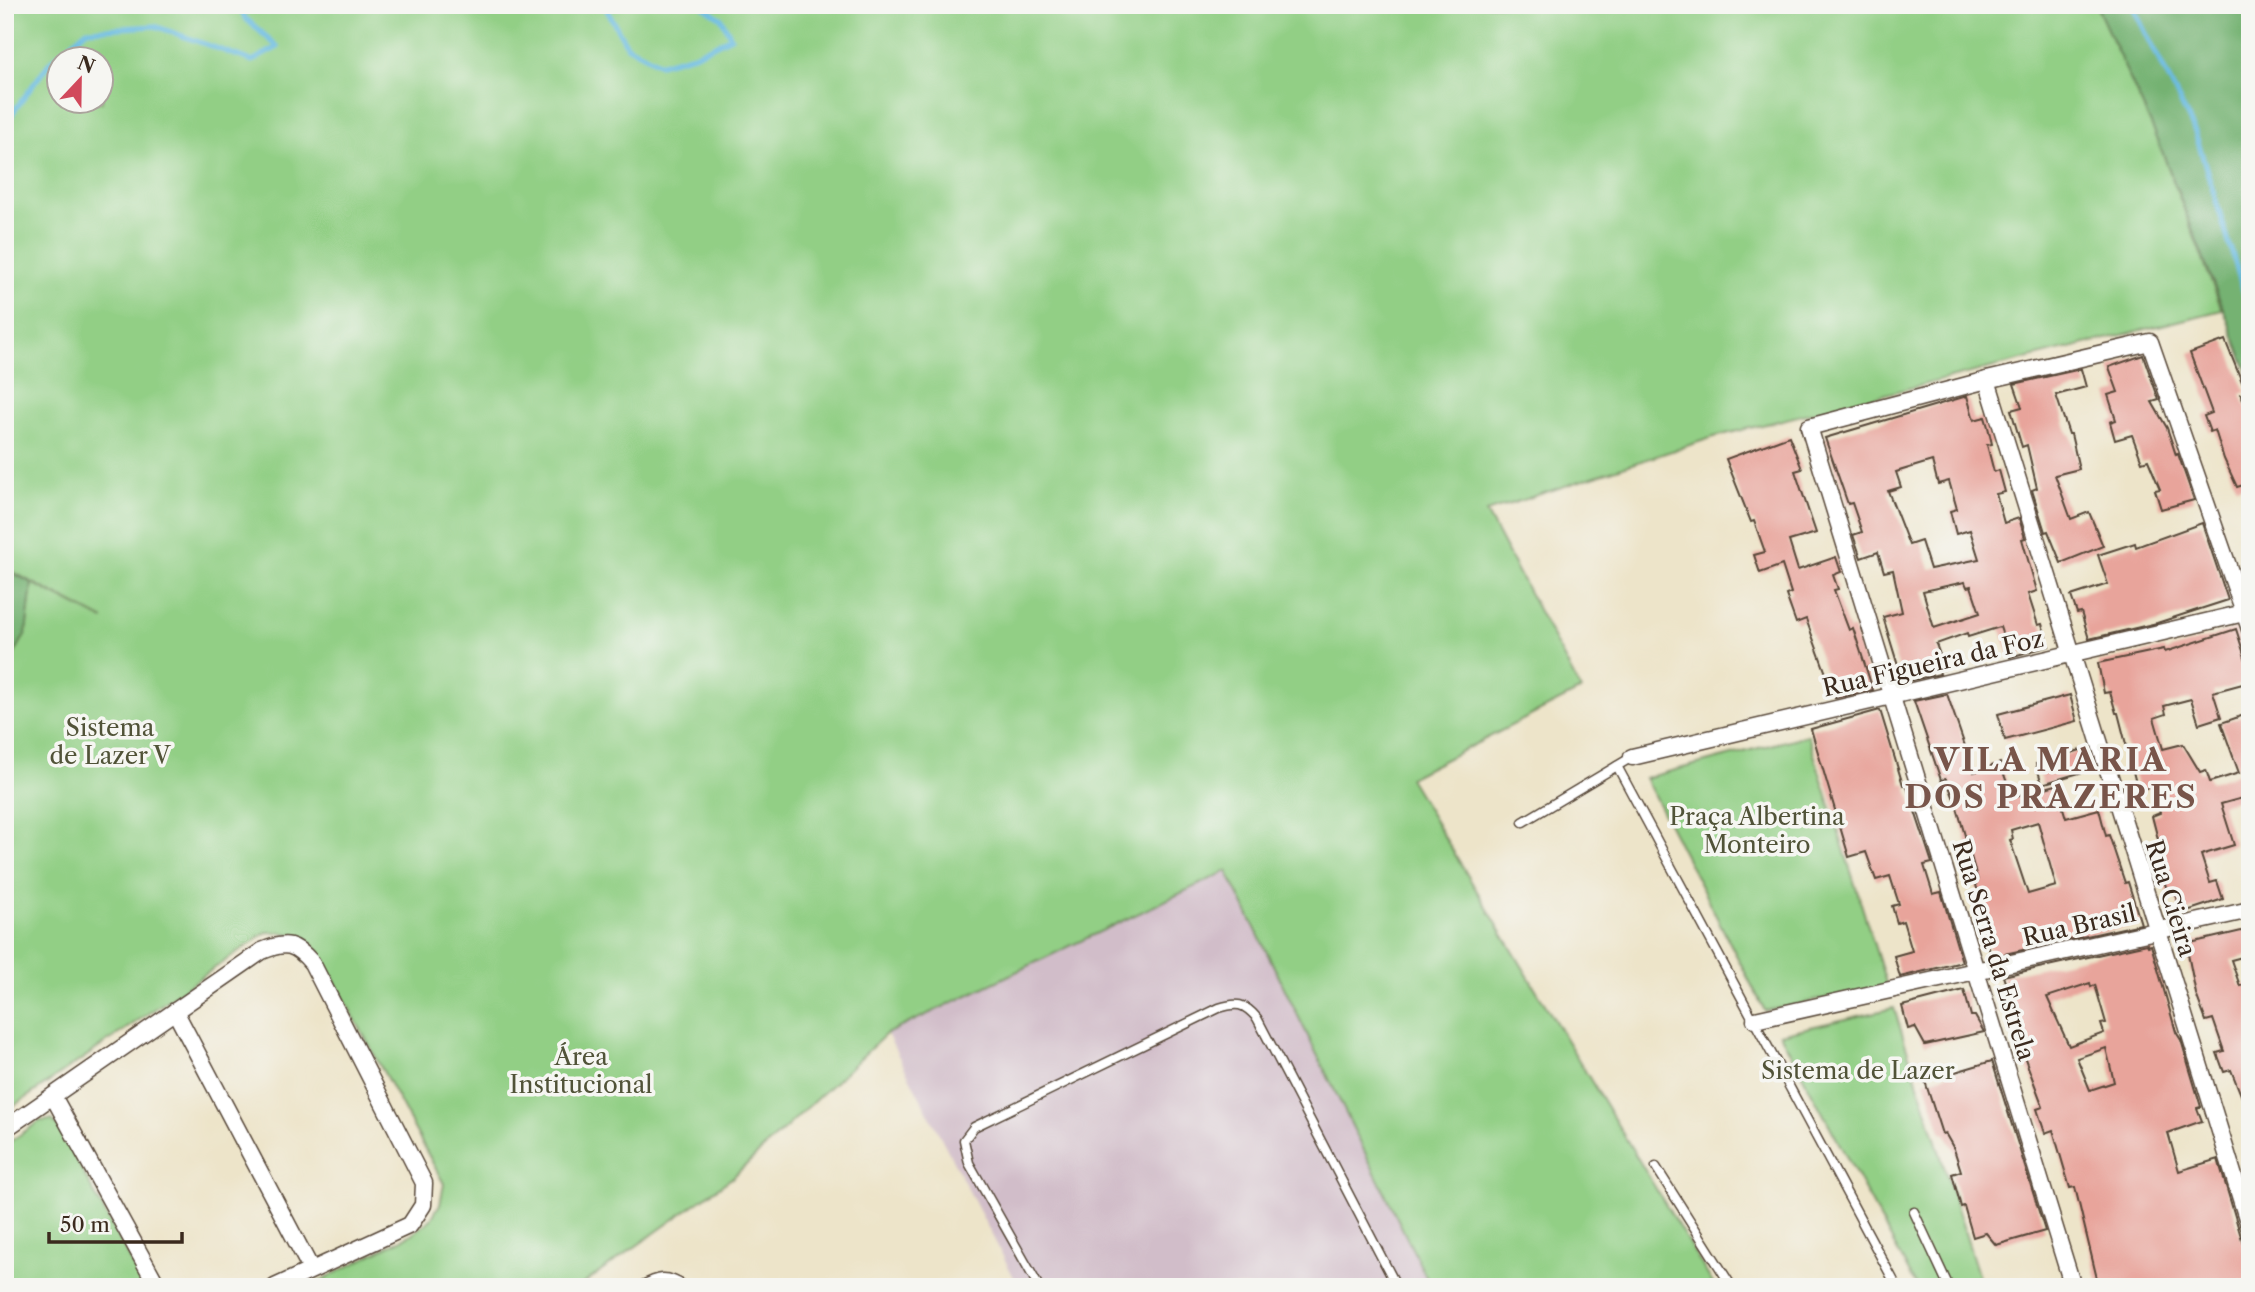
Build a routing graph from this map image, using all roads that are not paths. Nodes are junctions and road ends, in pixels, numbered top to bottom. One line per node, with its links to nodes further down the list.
1 (1987, 380): 2 (street); 3 (street, Rua Cieira); 4 (street, Rua Serra da Estrela)
2 (2247, 621): 3 (street, Rua Figueira da Foz)
3 (2072, 654): 4 (street, Rua Figueira da Foz); 9 (street, Rua Cieira)
4 (1892, 696): 5 (street, Rua Figueira da Foz); 10 (street, Rua Serra da Estrela)
5 (1632, 757): 6 (lane)
6 (1617, 766): 7 (lane); 12 (lane)
7 (1524, 822)
8 (2250, 910): 9 (street, Rua Brasil)
9 (2157, 931): 10 (street, Rua Brasil); 17 (street, Rua Cieira)
10 (1977, 971): 12 (street, Rua Brasil); 28 (street, Rua Serra da Estrela)
11 (175, 1012): 13 (street); 18 (street); 18 (street)
12 (1755, 1020): 26 (lane)
13 (53, 1096): 14 (street); 19 (street)
14 (5, 1129)
15 (1656, 1167): 25 (lane)
16 (1914, 1212): 27 (lane)
17 (2250, 1228)
18 (311, 1269): 20 (street)
19 (158, 1287)
20 (275, 1287)
21 (639, 1287): 22 (lane)
22 (686, 1287)
23 (1039, 1287): 24 (lane)
24 (1397, 1287)
25 (1732, 1287)
26 (1897, 1287)
27 (1949, 1287)
28 (2073, 1287)

